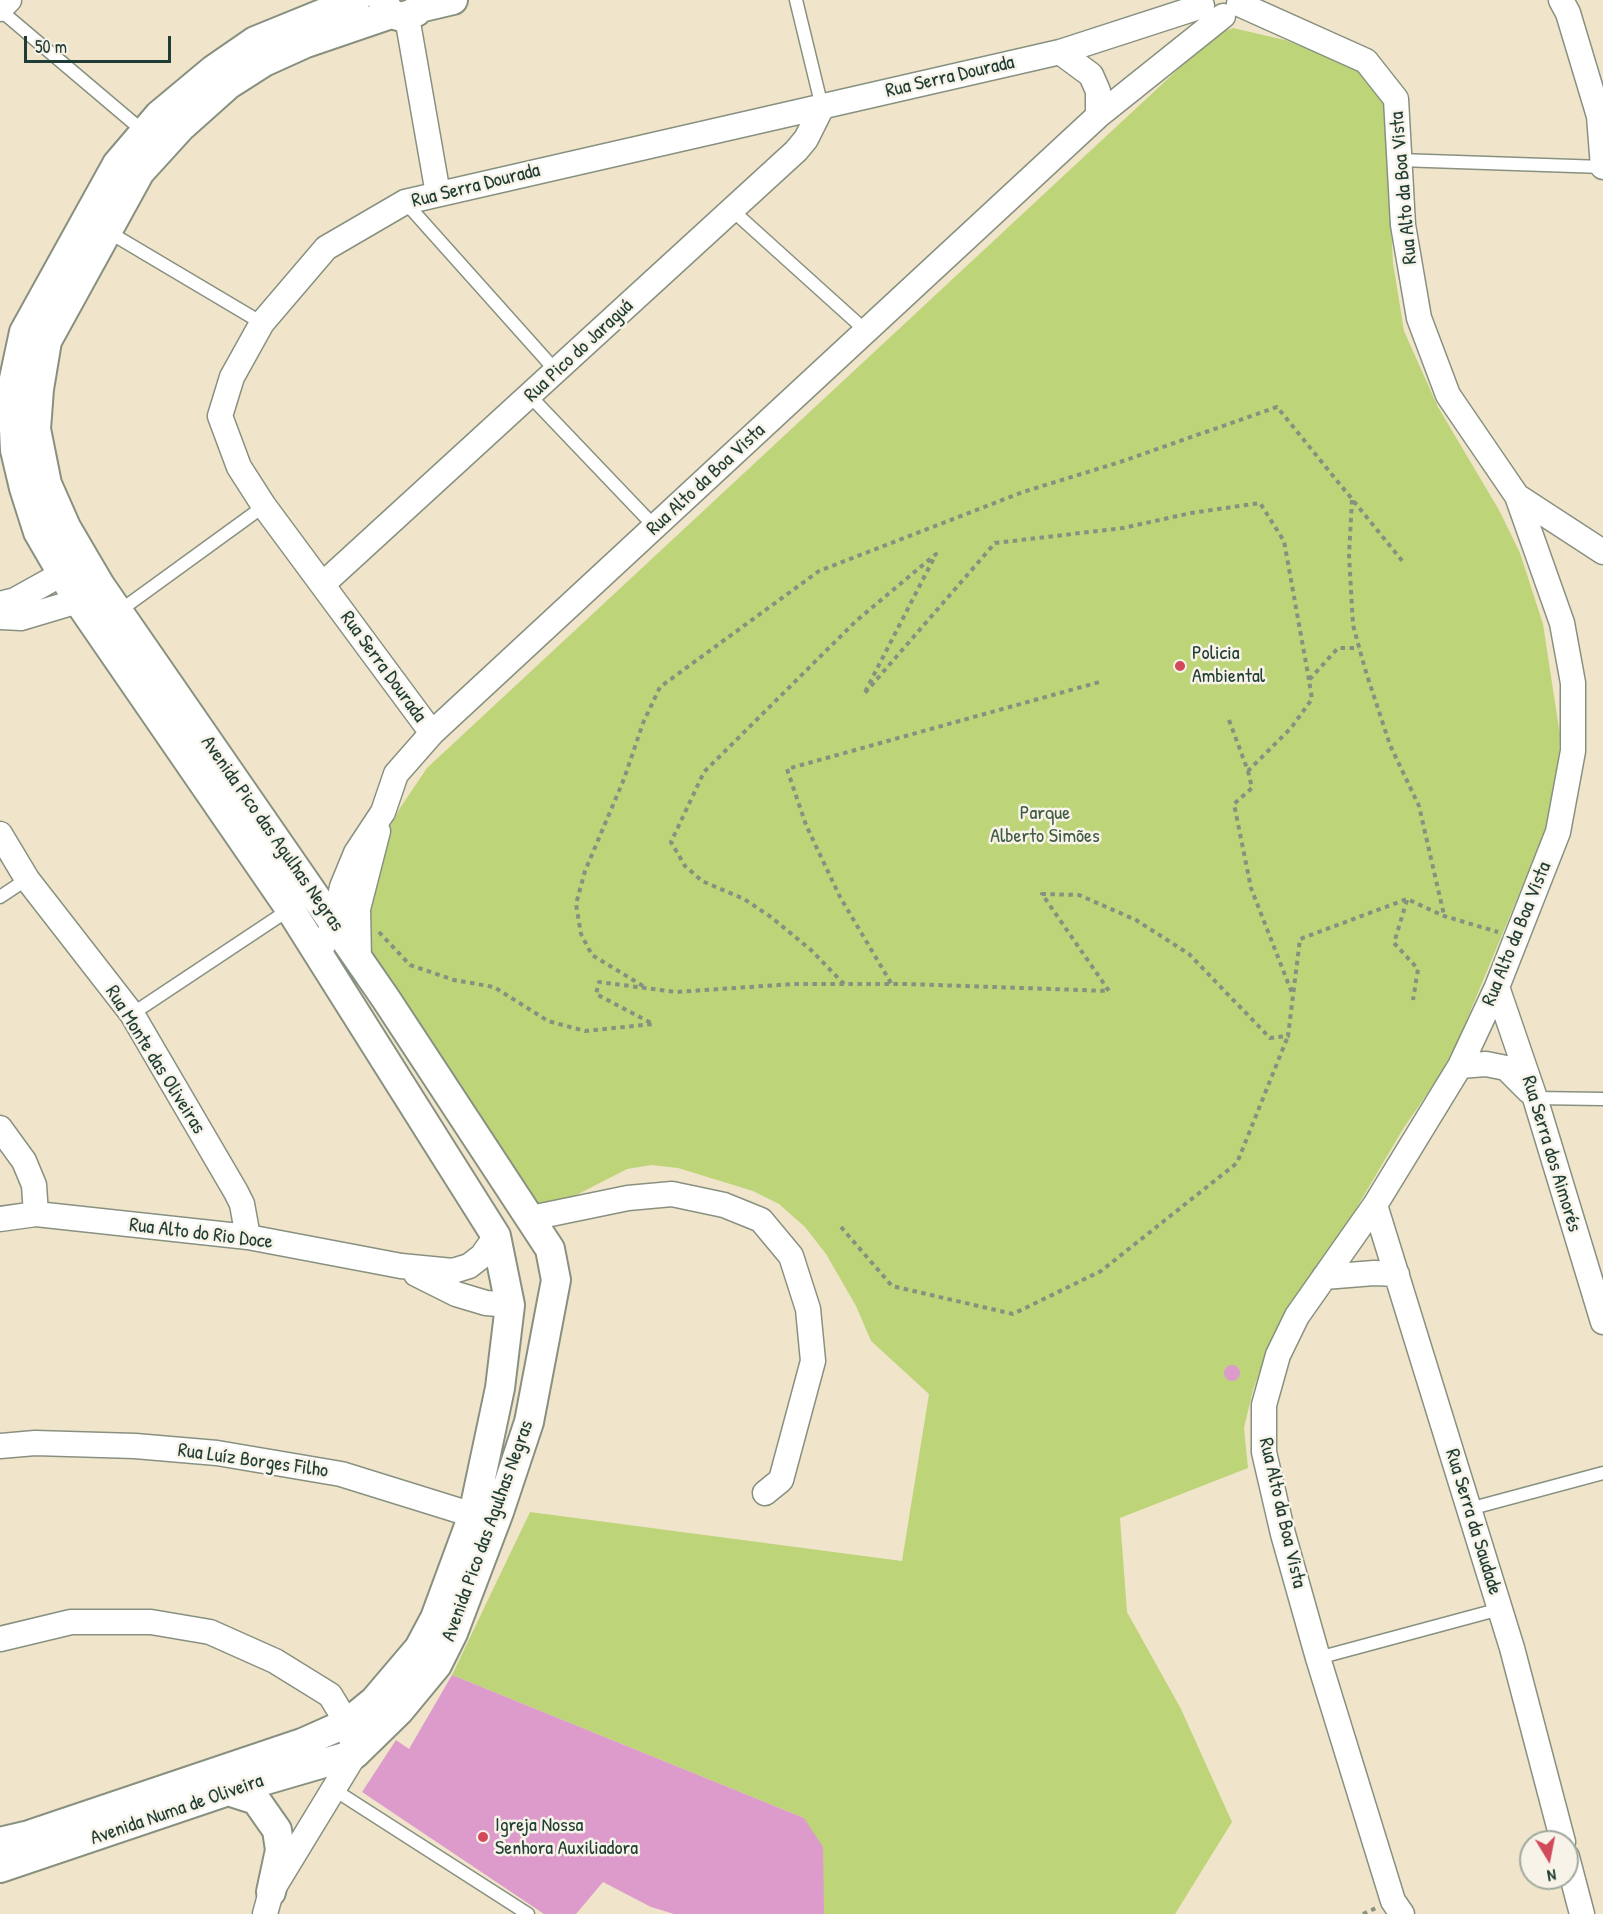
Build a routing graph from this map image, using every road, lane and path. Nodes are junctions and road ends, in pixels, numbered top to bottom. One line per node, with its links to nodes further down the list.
1 (9, 0): 8 (street)
2 (356, 0): 12 (street, Avenida Pico das Agulhas Negras)
3 (453, 0): 7 (street, Avenida Pico das Agulhas Negras)
4 (796, 0): 10 (lane)
5 (1565, 4): 14 (street)
6 (1219, 7): 9 (street, Rua Serra Dourada); 11 (street, Rua Alto da Boa Vista); 13 (street, Rua Alto da Boa Vista)
7 (404, 8): 15 (street); 18 (street, Avenida Pico das Agulhas Negras)
8 (0, 10): 12 (lane)
9 (1060, 52): 10 (street, Rua Serra Dourada); 11 (street)
10 (822, 107): 15 (street, Rua Serra Dourada); 17 (street, Rua Pico do Jaraguá)
11 (1098, 116): 20 (street, Rua Alto da Boa Vista)
12 (143, 131): 22 (street, Avenida Pico das Agulhas Negras)
13 (1399, 160): 14 (lane); 24 (street, Rua Alto da Boa Vista)
14 (1603, 167)
15 (438, 194): 16 (street, Rua Serra Dourada)
16 (405, 202): 19 (street, Rua Serra Dourada); 21 (lane)
17 (732, 210): 20 (lane); 21 (street, Rua Pico do Jaraguá)
18 (107, 231): 19 (lane); 30 (street, Avenida Pico das Agulhas Negras)
19 (262, 323): 26 (street, Rua Serra Dourada)
20 (865, 330): 27 (street, Rua Alto da Boa Vista)
21 (557, 372): 23 (street, Rua Pico do Jaraguá)
22 (6, 387): 30 (street, Avenida Pico das Agulhas Negras)
23 (530, 396): 27 (lane); 31 (street, Rua Pico do Jaraguá)
24 (1517, 496): 28 (street); 51 (street, Rua Alto da Boa Vista)
25 (1352, 499): 29 (path); 36 (path); 57 (path)
26 (264, 506): 31 (street, Rua Serra Dourada); 34 (lane)
27 (656, 528): 40 (street, Rua Alto da Boa Vista)
28 (1603, 552)
29 (1404, 563)
30 (74, 567): 32 (street, Avenida Pico das Agulhas Negras); 33 (street)
31 (323, 584): 40 (street, Rua Serra Dourada)
32 (89, 593): 34 (street, Avenida Pico das Agulhas Negras); 35 (street); 47 (street, Avenida Pico das Agulhas Negras)
33 (0, 604)
34 (118, 612): 50 (street, Avenida Pico das Agulhas Negras)
35 (0, 618)
36 (1359, 648): 37 (path); 49 (path)
37 (1309, 680): 41 (path); 54 (path)
38 (1103, 681): 55 (path)
39 (1229, 720): 41 (path)
40 (432, 733): 42 (street, Rua Alto da Boa Vista)
41 (1248, 771): 58 (path)
42 (383, 812): 48 (street); 50 (street, Rua Alto da Boa Vista)
43 (0, 834): 44 (street, Rua Monte das Oliveiras)
44 (27, 879): 45 (lane); 60 (street, Rua Monte das Oliveiras)
45 (0, 897)
46 (1407, 899): 49 (path); 58 (path); 59 (path)
47 (290, 909): 52 (street, Avenida Pico das Agulhas Negras); 60 (lane)
48 (358, 909): 53 (street); 57 (path)
49 (1444, 916): 51 (path)
50 (334, 924): 52 (street, Rua Alto da Boa Vista); 53 (street, Avenida Pico das Agulhas Negras)
51 (1516, 938): 56 (street, Rua Alto da Boa Vista)
52 (319, 953): 71 (street, Avenida Pico das Agulhas Negras)
53 (359, 962): 68 (street, Avenida Pico das Agulhas Negras)
54 (844, 984): 55 (path); 57 (path)
55 (891, 984): 61 (path)
56 (1497, 987): 62 (street, Rua Alto da Boa Vista); 63 (street, Rua Serra dos Aimorés)
57 (646, 988)
58 (1293, 996): 61 (path)
59 (1413, 1000)
60 (132, 1014): 72 (street, Rua Monte das Oliveiras)
61 (1288, 1036): 70 (path)
62 (1461, 1066): 63 (street); 66 (street, Rua Alto da Boa Vista)
63 (1535, 1098): 64 (lane); 78 (street, Rua Serra dos Aimorés)
64 (1603, 1099)
65 (0, 1128): 67 (street)
66 (1375, 1205): 74 (street, Rua Serra da Saudade); 75 (street, Rua Alto da Boa Vista)
67 (36, 1214): 69 (street, Rua Alto do Rio Doce); 72 (street, Rua Alto do Rio Doce)
68 (531, 1218): 71 (street); 76 (street, Avenida Pico das Agulhas Negras); 81 (street)
69 (0, 1219)
70 (840, 1227)
71 (496, 1236): 73 (street); 77 (street, Avenida Pico das Agulhas Negras)
72 (248, 1237): 73 (street, Rua Alto do Rio Doce)
73 (400, 1266): 77 (street)
74 (1397, 1274): 75 (street); 82 (street, Rua Serra da Saudade)
75 (1324, 1277): 86 (street, Rua Alto da Boa Vista)
76 (552, 1303): 77 (street); 83 (street, Avenida Pico das Agulhas Negras)
77 (510, 1305): 83 (street, Avenida Pico das Agulhas Negras)
78 (1603, 1323)
79 (0, 1446): 83 (street, Rua Luíz Borges Filho)
80 (1603, 1473): 82 (lane)
81 (765, 1493)
82 (1469, 1509): 84 (street, Rua Serra da Saudade)
83 (486, 1514): 87 (street, Avenida Pico das Agulhas Negras); 88 (street, Avenida Pico das Agulhas Negras)
84 (1500, 1609): 86 (lane); 91 (street, Rua Serra da Saudade)
85 (0, 1639): 87 (street)
86 (1318, 1658): 97 (street, Rua Alto da Boa Vista)
87 (347, 1723): 88 (street); 92 (street, Avenida Numa de Oliveira)
88 (355, 1754): 89 (street); 90 (street, Avenida Numa de Oliveira)
89 (333, 1789): 95 (street); 96 (lane)
90 (228, 1791): 93 (street, Avenida Numa de Oliveira); 95 (street)
91 (1560, 1830)
92 (0, 1842)
93 (0, 1868)
94 (1576, 1890): 98 (street)
95 (268, 1903)
96 (528, 1914)
97 (1402, 1914)
98 (1582, 1914)

